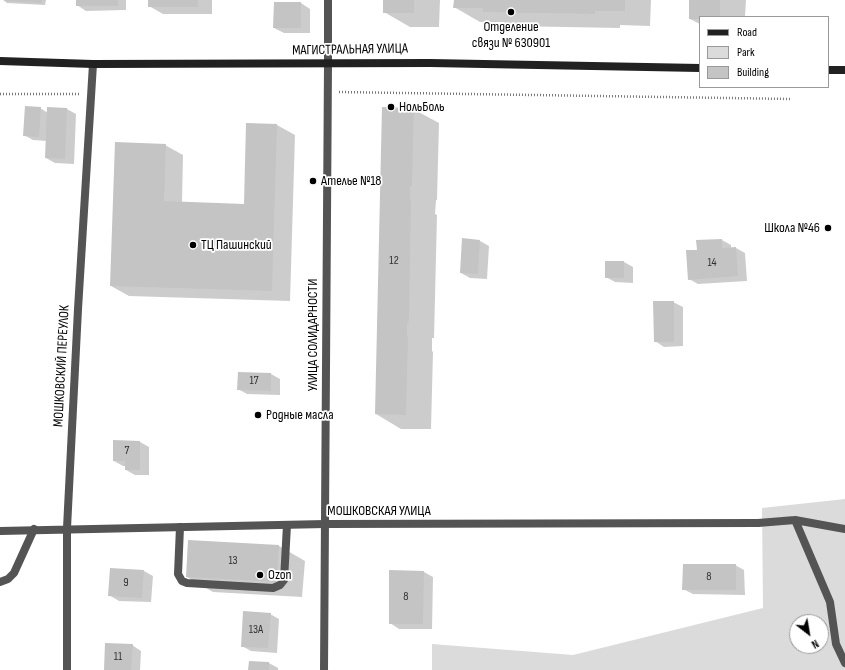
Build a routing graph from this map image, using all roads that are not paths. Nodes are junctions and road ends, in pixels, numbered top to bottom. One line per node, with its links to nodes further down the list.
1 (328, 0): 4 (street, УЛИЦА СОЛИДАРНОСТИ)
2 (0, 61): 3 (main road, МАГИСТРАЛЬНАЯ УЛИЦА)
3 (93, 64): 4 (main road, МАГИСТРАЛЬНАЯ УЛИЦА); 12 (street, МОШКОВСКИЙ ПЕРЕУЛОК)
4 (328, 64): 5 (main road, МАГИСТРАЛЬНАЯ УЛИЦА); 9 (street, УЛИЦА СОЛИДАРНОСТИ)
5 (699, 68)
6 (829, 70): 7 (main road)
7 (845, 70)
8 (795, 520): 9 (street, МОШКОВСКАЯ УЛИЦА); 14 (street, МОШКОВСКАЯ УЛИЦА); 17 (street)
9 (325, 524): 10 (street, МОШКОВСКАЯ УЛИЦА); 19 (street, УЛИЦА СОЛИДАРНОСТИ)
10 (287, 525): 11 (street, МОШКОВСКАЯ УЛИЦА); 11 (street)
11 (180, 527): 12 (street, МОШКОВСКАЯ УЛИЦА)
12 (67, 528): 13 (street, МОШКОВСКАЯ УЛИЦА); 18 (street, МОШКОВСКИЙ ПЕРЕУЛОК)
13 (34, 529): 15 (street, МОШКОВСКАЯ УЛИЦА); 16 (street)
14 (845, 529)
15 (0, 530)
16 (0, 582)
17 (845, 663)
18 (67, 670)
19 (324, 670)

